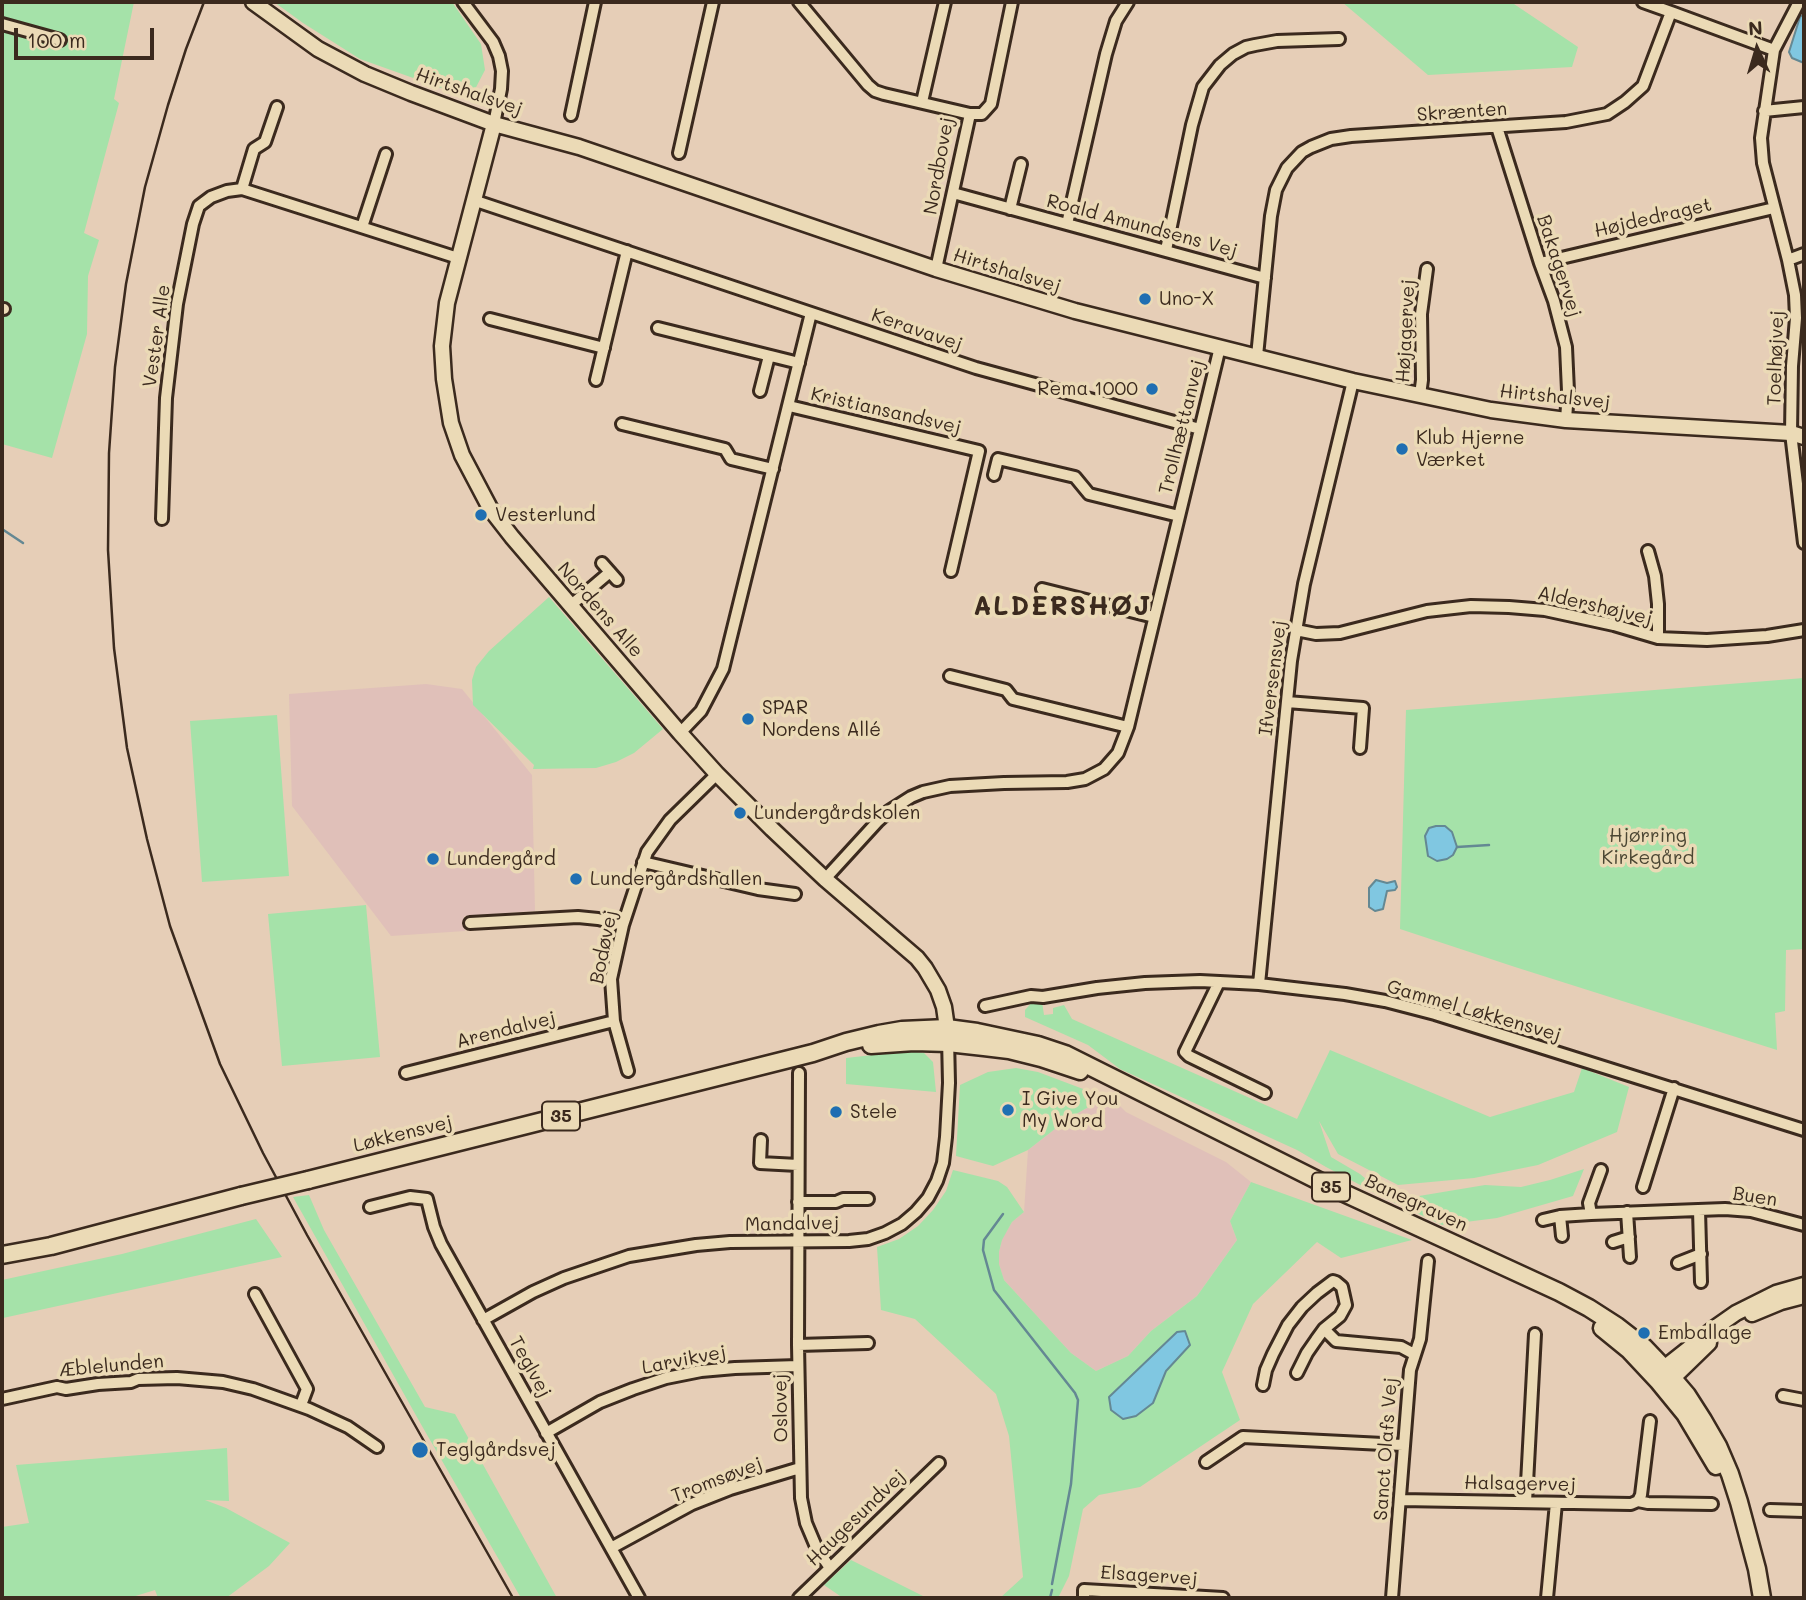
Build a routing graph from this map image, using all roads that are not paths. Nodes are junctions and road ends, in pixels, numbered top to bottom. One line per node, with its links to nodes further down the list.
1 (253, 2): 22 (street, Hirtshalsvej)
2 (463, 2): 22 (street)
3 (595, 2): 21 (street)
4 (713, 2): 24 (street)
5 (799, 2): 16 (street, Nordbovej)
6 (945, 2): 16 (street, Nordbovej)
7 (1012, 2): 20 (street)
8 (1128, 2): 32 (street)
9 (1643, 2): 11 (street)
10 (1799, 2): 15 (street, Toelhøjvej)
11 (1671, 12): 15 (street); 23 (street, Skrænten)
12 (2, 24): 14 (street)
13 (1339, 39): 34 (street)
14 (60, 40)
15 (1774, 50): 19 (street, Toelhøjvej)
16 (922, 102): 20 (street, Nordbovej)
17 (277, 107): 27 (street)
18 (1804, 107): 19 (street)
19 (1764, 111): 30 (street, Toelhøjvej)
20 (970, 114): 28 (street, Nordbovej)
21 (571, 115)
22 (494, 124): 29 (street, Nordens Alle); 40 (street, Hirtshalsvej)
23 (1497, 127): 39 (street, Bakagervej); 42 (street, Skrænten)
24 (679, 153)
25 (386, 154): 33 (street)
26 (1021, 164): 31 (street)
27 (242, 190): 33 (street); 63 (street, Vester Alle)
28 (953, 193): 31 (street, Roald Amundsens Vej); 40 (street, Nordbovej)
29 (473, 200): 35 (street, Keravavej); 37 (street, Nordens Alle)
30 (1774, 208): 38 (street, Toelhøjvej); 39 (street, Højdedraget)
31 (1010, 209): 32 (street, Roald Amundsens Vej)
32 (1068, 224): 34 (street, Roald Amundsens Vej)
33 (362, 227): 37 (street)
34 (1166, 250): 42 (street, Roald Amundsens Vej)
35 (627, 251): 43 (street, Keravavej); 47 (street)
36 (1804, 254): 38 (street)
37 (458, 258): 69 (street, Nordens Alle)
38 (1788, 260): 59 (street, Toelhøjvej)
39 (1540, 263): 56 (street, Bakagervej)
40 (936, 269): 46 (street, Hirtshalsvej)
41 (1427, 269): 54 (street, Højagervej)
42 (1265, 278): 49 (street, Skrænten)
43 (811, 313): 50 (street, Kristiansandsvej); 58 (street, Keravavej)
44 (490, 319): 47 (street)
45 (657, 328): 48 (street, Kristiansandsvej)
46 (1220, 347): 49 (street, Hirtshalsvej); 58 (street, Trollhættanvej)
47 (604, 348): 51 (street)
48 (769, 356): 50 (street, Kristiansandsvej); 53 (street)
49 (1257, 356): 52 (street, Hirtshalsvej)
50 (799, 363): 55 (street, Kristiansandsvej)
51 (596, 380)
52 (1353, 381): 54 (street, Hirtshalsvej); 71 (street, Ifversensvej)
53 (760, 391)
54 (1420, 395): 56 (street, Hirtshalsvej)
55 (789, 406): 60 (street, Kristiansandsvej); 66 (street, Kristiansandsvej)
56 (1566, 420): 59 (street, Hirtshalsvej)
57 (622, 424): 60 (street)
58 (1200, 429): 62 (street, Trollhættanvej)
59 (1797, 435): 64 (street, Toelhøjvej)
60 (773, 469): 77 (street, Kristiansandsvej)
61 (995, 475): 62 (street, Trollhættanvej)
62 (1179, 516): 70 (street, Trollhættanvej)
63 (162, 519)
64 (1804, 543)
65 (1648, 551): 73 (street)
66 (951, 571)
67 (610, 572): 69 (street)
68 (1042, 589): 70 (street)
69 (570, 606): 77 (street, Nordens Alle)
70 (1154, 617): 76 (street, Trollhættanvej)
71 (1296, 630): 73 (street, Aldershøjvej); 75 (street, Ifversensvej)
72 (1804, 630): 73 (street, Aldershøjvej)
73 (1658, 638)
74 (950, 676): 76 (street)
75 (1287, 702): 78 (street); 86 (street, Ifversensvej)
76 (1128, 727): 81 (street, Trollhættanvej)
77 (680, 733): 79 (street, Nordens Alle)
78 (1360, 748)
79 (717, 774): 80 (street, Bodøvej); 81 (street, Nordens Alle)
80 (643, 862): 82 (street); 84 (street, Bodøvej)
81 (825, 879): 89 (street, Nordens Alle)
82 (794, 894)
83 (470, 923): 84 (street)
84 (623, 925): 88 (street, Bodøvej)
85 (1219, 982): 86 (street, Gammel Løkkensvej); 87 (street, Gammel Løkkensvej); 94 (street)
86 (1259, 984): 93 (street, Gammel Løkkensvej)
87 (985, 1006)
88 (614, 1021): 90 (street, Bodøvej); 91 (street, Arendalvej)
89 (948, 1036): 111 (street, Mandalvej); 114 (main road, Løkkensvej / 35, bridge); 130 (main road, Banegraven / 35)
90 (628, 1071)
91 (406, 1073)
92 (799, 1073): 97 (street, Oslovej)
93 (1674, 1088): 95 (street, Gammel Løkkensvej); 99 (street)
94 (1265, 1093)
95 (1804, 1130)
96 (761, 1140): 97 (street)
97 (798, 1165): 101 (street, Oslovej)
98 (1601, 1170): 105 (street)
99 (1643, 1188)
100 (868, 1199): 101 (street)
101 (798, 1202): 111 (street, Oslovej)
102 (370, 1207): 122 (street, Teglvej)
103 (1699, 1210): 104 (street, Buen); 108 (street, Buen); 113 (street)
104 (1627, 1212): 105 (street, Buen); 110 (street)
105 (1591, 1214): 106 (street, Buen)
106 (1560, 1216): 107 (street, Buen); 109 (street)
107 (1543, 1220)
108 (1804, 1225)
109 (1562, 1236)
110 (1629, 1237): 112 (street); 115 (street)
111 (797, 1241): 122 (street, Mandalvej); 126 (street, Oslovej)
112 (1614, 1242)
113 (1701, 1254): 117 (street); 118 (street)
114 (2, 1255)
115 (1630, 1257)
116 (1428, 1261): 127 (street, Sanct Olafs Vej)
117 (1678, 1263)
118 (1701, 1282)
119 (1804, 1285): 130 (street)
120 (255, 1294): 135 (street)
121 (1804, 1296): 130 (street)
122 (483, 1320): 137 (street, Teglvej)
123 (1324, 1329): 127 (street); 129 (street); 131 (street)
124 (1535, 1334): 145 (street)
125 (869, 1343): 126 (street)
126 (798, 1345): 128 (street, Oslovej)
127 (1414, 1354): 138 (street, Sanct Olafs Vej)
128 (798, 1366): 137 (street, Larvikvej); 142 (street, Oslovej)
129 (1297, 1373)
130 (1665, 1376): 159 (main road, Banegraven / 35)
131 (1263, 1385)
132 (1783, 1396): 134 (street)
133 (2, 1399): 135 (street, Æblelunden)
134 (1804, 1400)
135 (301, 1405): 139 (street, Æblelunden)
136 (1650, 1421): 144 (street)
137 (547, 1433): 150 (street, Teglvej)
138 (1403, 1445): 140 (street); 143 (street, Sanct Olafs Vej)
139 (377, 1447)
140 (1206, 1462)
141 (939, 1463): 151 (street, Haugesundvej)
142 (800, 1468): 150 (street, Tromsøvej); 151 (street, Oslovej)
143 (1401, 1500): 145 (street, Halsagervej); 157 (street, Sanct Olafs Vej)
144 (1638, 1501): 146 (street, Halsagervej); 147 (street, Halsagervej)
145 (1526, 1502): 146 (street, Halsagervej)
146 (1556, 1503): 158 (street)
147 (1712, 1504)
148 (1770, 1510): 149 (street)
149 (1804, 1511)
150 (611, 1548): 152 (street, Teglvej)
151 (830, 1568): 153 (street, Haugesundvej)
152 (639, 1598)
153 (799, 1598)
154 (1084, 1598): 155 (street, Elsagervej)
155 (1194, 1598): 156 (street, Elsagervej)
156 (1222, 1598)
157 (1392, 1598)
158 (1547, 1598)
159 (1762, 1598)

